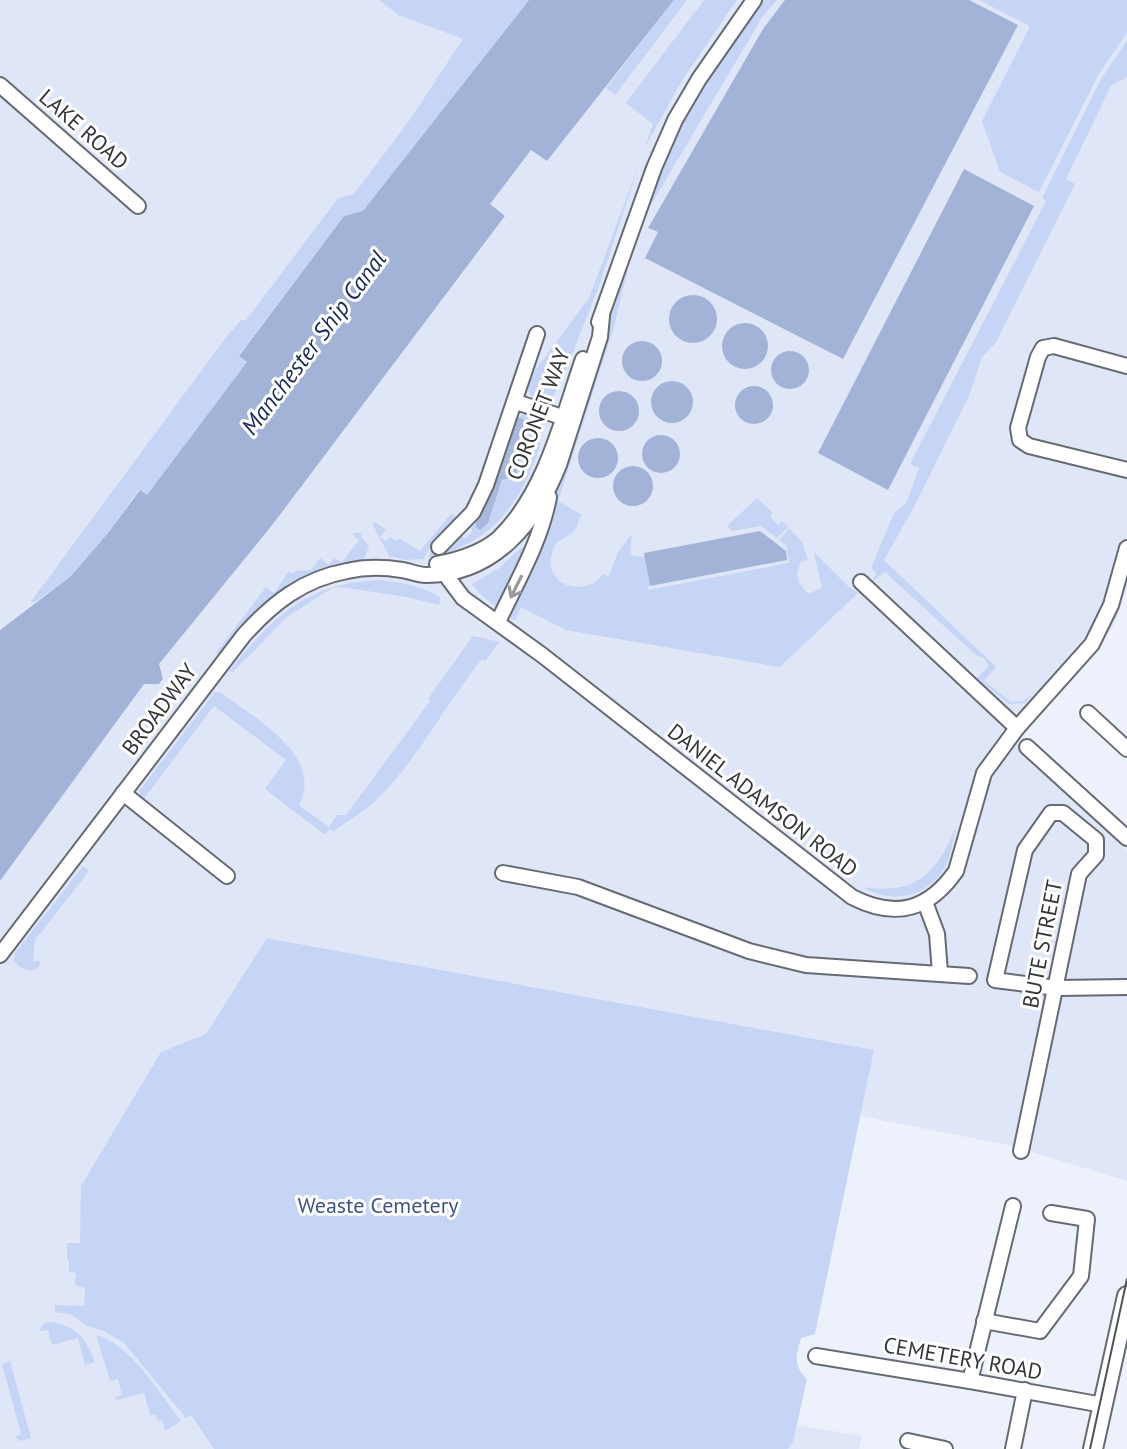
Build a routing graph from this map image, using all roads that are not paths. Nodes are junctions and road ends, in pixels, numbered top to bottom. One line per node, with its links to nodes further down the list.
1 (754, 0): 7 (street, CORONET WAY)
2 (0, 85): 3 (street, LAKE ROAD)
3 (138, 206)
4 (537, 334): 6 (street)
5 (1127, 366): 8 (street)
6 (516, 402): 7 (street); 12 (street)
7 (567, 419): 9 (street, CORONET WAY); 11 (street, CORONET WAY)
8 (1127, 470)
9 (552, 483): 10 (street, CORONET WAY); 14 (street)
10 (518, 535): 11 (street); 14 (street); 15 (street, CORONET WAY)
11 (498, 539): 15 (street, CORONET WAY)
12 (439, 547)
13 (1127, 548): 20 (street)
14 (531, 552): 18 (street, one-way to 18)
15 (446, 568): 16 (street, CORONET WAY); 18 (street, DANIEL ADAMSON ROAD)
16 (405, 570): 23 (street, BROADWAY)
17 (861, 582): 20 (street)
18 (498, 622): 27 (street, DANIEL ADAMSON ROAD)
19 (1088, 713): 22 (street)
20 (1017, 728): 27 (street)
21 (1027, 747): 24 (street)
22 (1127, 749)
23 (123, 793): 26 (street); 28 (street, BROADWAY)
24 (1127, 838)
25 (503, 873): 29 (street)
26 (227, 876)
27 (925, 902): 29 (street)
28 (0, 955)
29 (940, 973): 30 (street)
30 (969, 976)
31 (1127, 987): 32 (street)
32 (1057, 988): 32 (street, BUTE STREET); 33 (street, BUTE STREET)
33 (1021, 1151)
34 (1013, 1206): 37 (street)
35 (1051, 1213): 37 (street)
36 (1127, 1296): 38 (main road)
37 (984, 1321): 40 (street)
38 (1123, 1330): 42 (main road)
39 (816, 1356): 40 (street, CEMETERY ROAD)
40 (970, 1381): 41 (street, CEMETERY ROAD)
41 (1025, 1390): 42 (street, CEMETERY ROAD); 45 (street)
42 (1103, 1405): 46 (main road)
43 (908, 1441): 44 (street)
44 (945, 1449)
45 (1013, 1449)
46 (1093, 1449)

